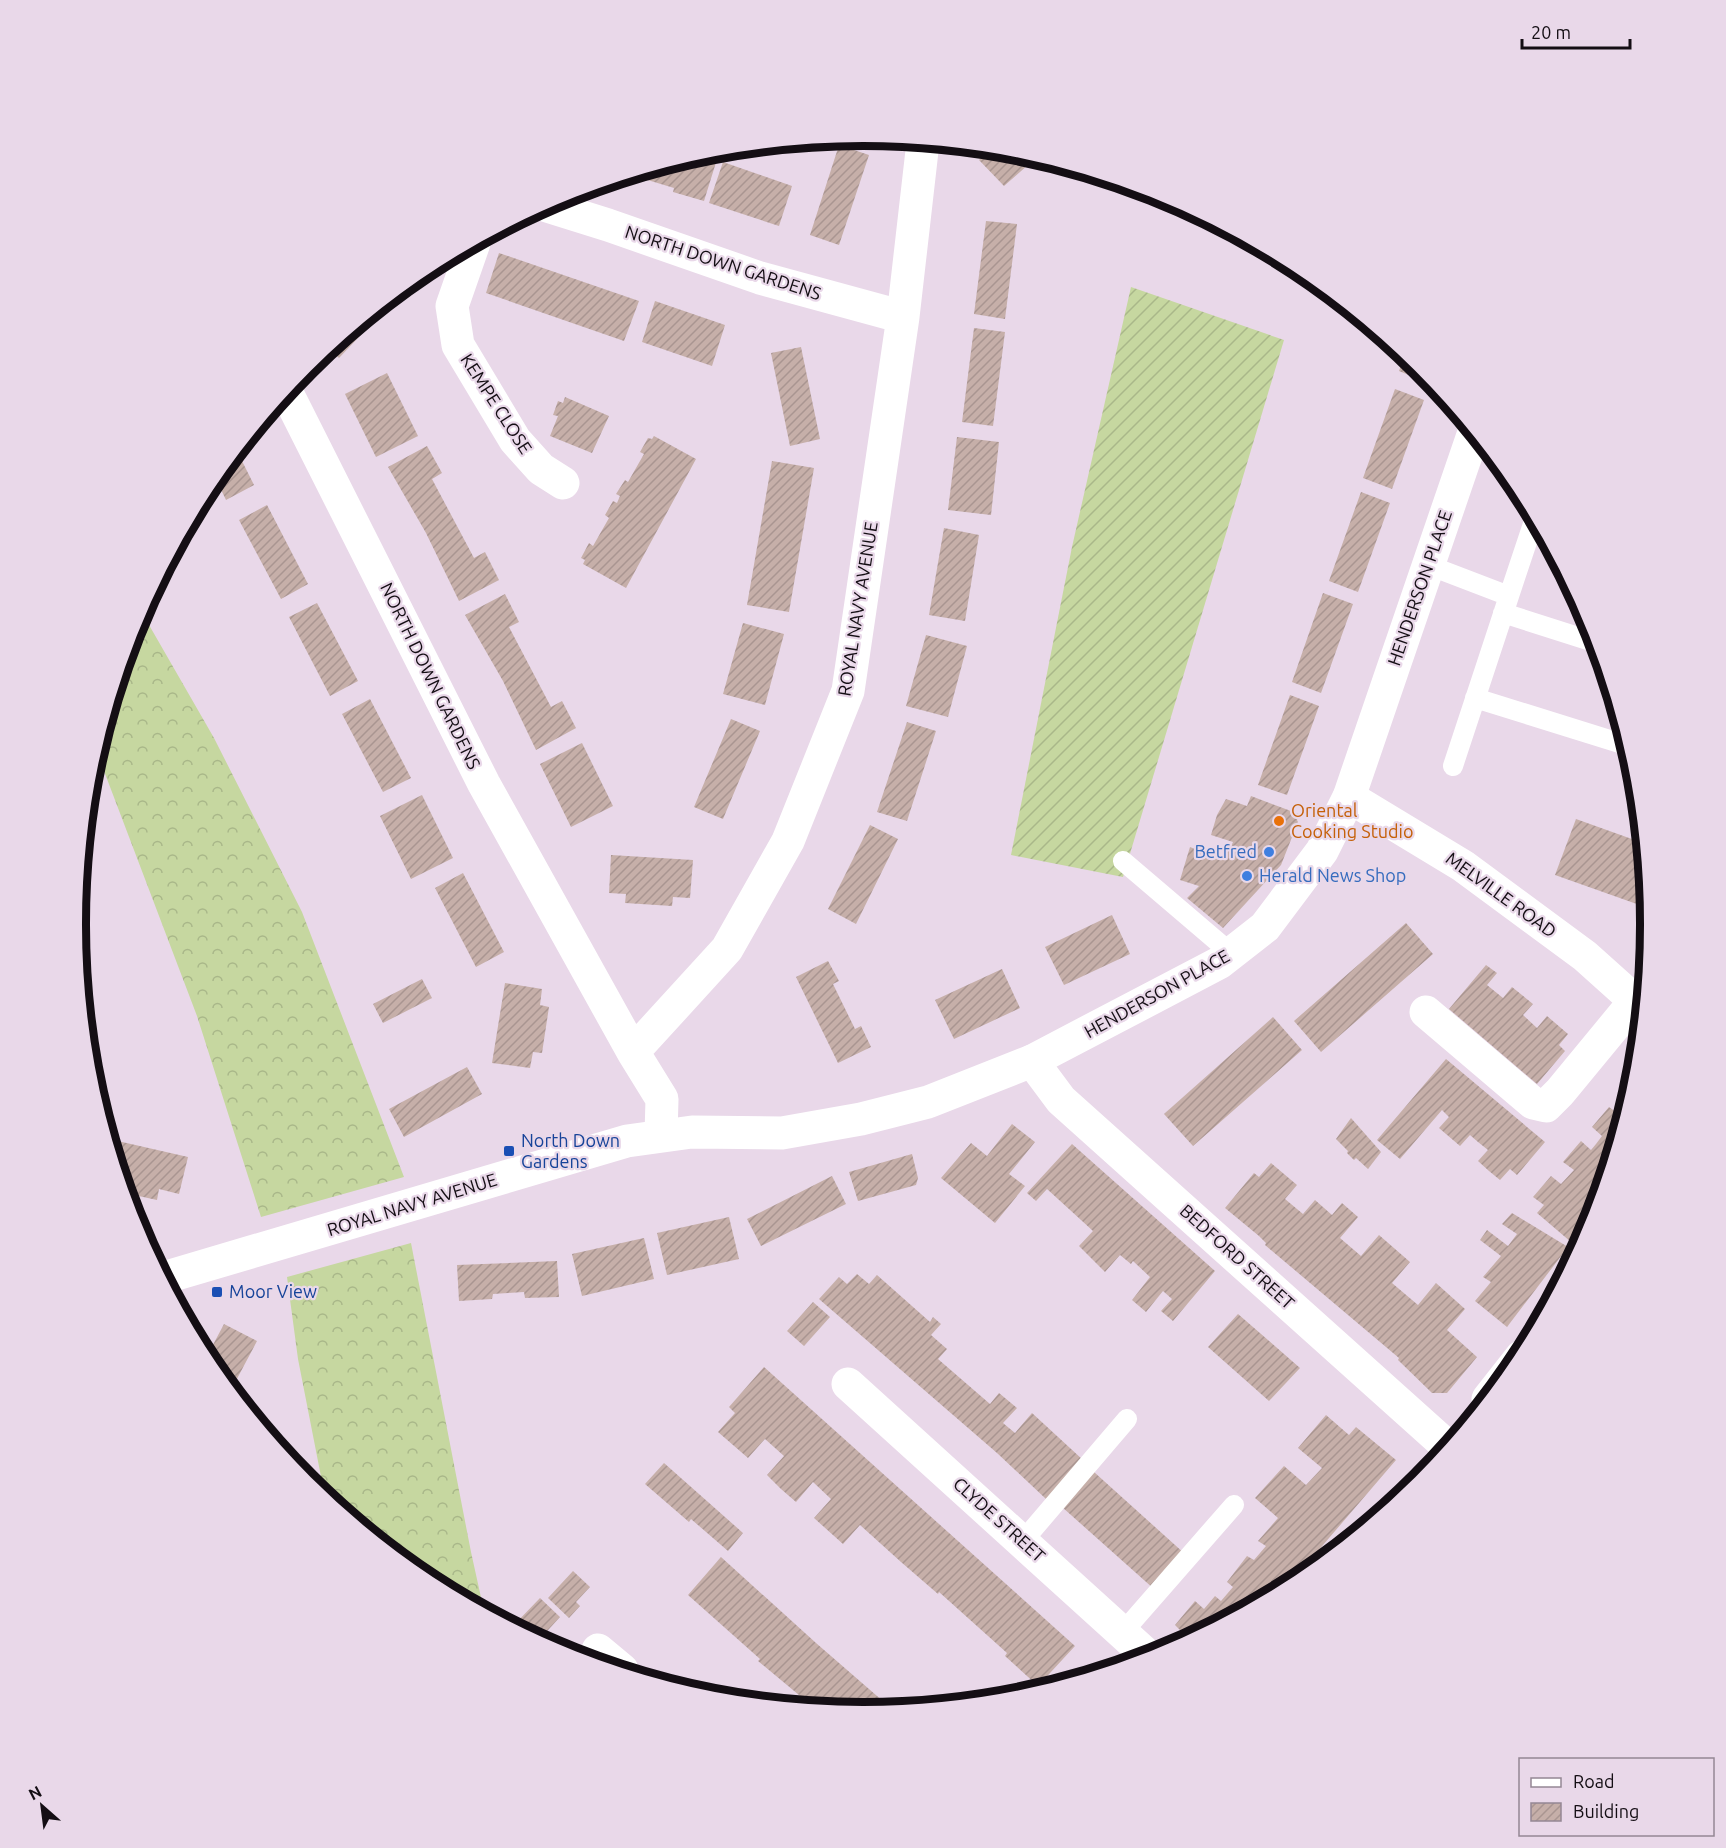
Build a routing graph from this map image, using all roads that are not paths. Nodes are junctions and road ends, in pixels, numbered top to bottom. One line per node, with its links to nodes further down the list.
1 (922, 149): 4 (street, ROYAL NAVY AVENUE)
2 (557, 210): 4 (street, NORTH DOWN GARDENS)
3 (470, 253): 7 (street, KEMPE CLOSE)
4 (903, 317): 21 (street, ROYAL NAVY AVENUE)
5 (290, 399): 21 (street, NORTH DOWN GARDENS)
6 (1471, 440): 9 (street, HENDERSON PLACE)
7 (562, 483)
8 (1532, 528): 10 (lane)
9 (1428, 565): 10 (lane); 15 (street, HENDERSON PLACE)
10 (1506, 605): 11 (lane); 12 (lane)
11 (1586, 639)
12 (1475, 698): 13 (lane); 14 (lane)
13 (1619, 743)
14 (1453, 766)
15 (1349, 797): 17 (street, HENDERSON PLACE); 18 (street, MELVILLE ROAD)
16 (1123, 861): 17 (lane)
17 (1232, 954): 22 (street, HENDERSON PLACE)
18 (1636, 1003)
19 (1636, 1009): 20 (street)
20 (1426, 1012)
21 (633, 1052): 23 (street, NORTH DOWN GARDENS)
22 (1032, 1061): 23 (street, HENDERSON PLACE); 27 (street, BEDFORD STREET)
23 (661, 1135): 24 (street, ROYAL NAVY AVENUE)
24 (170, 1276)
25 (848, 1384): 29 (street, CLYDE STREET)
26 (1127, 1419): 29 (lane)
27 (1443, 1442)
28 (1234, 1505): 30 (lane)
29 (1022, 1542): 30 (street, CLYDE STREET)
30 (1123, 1632): 31 (street, CLYDE STREET)
31 (1141, 1649)

